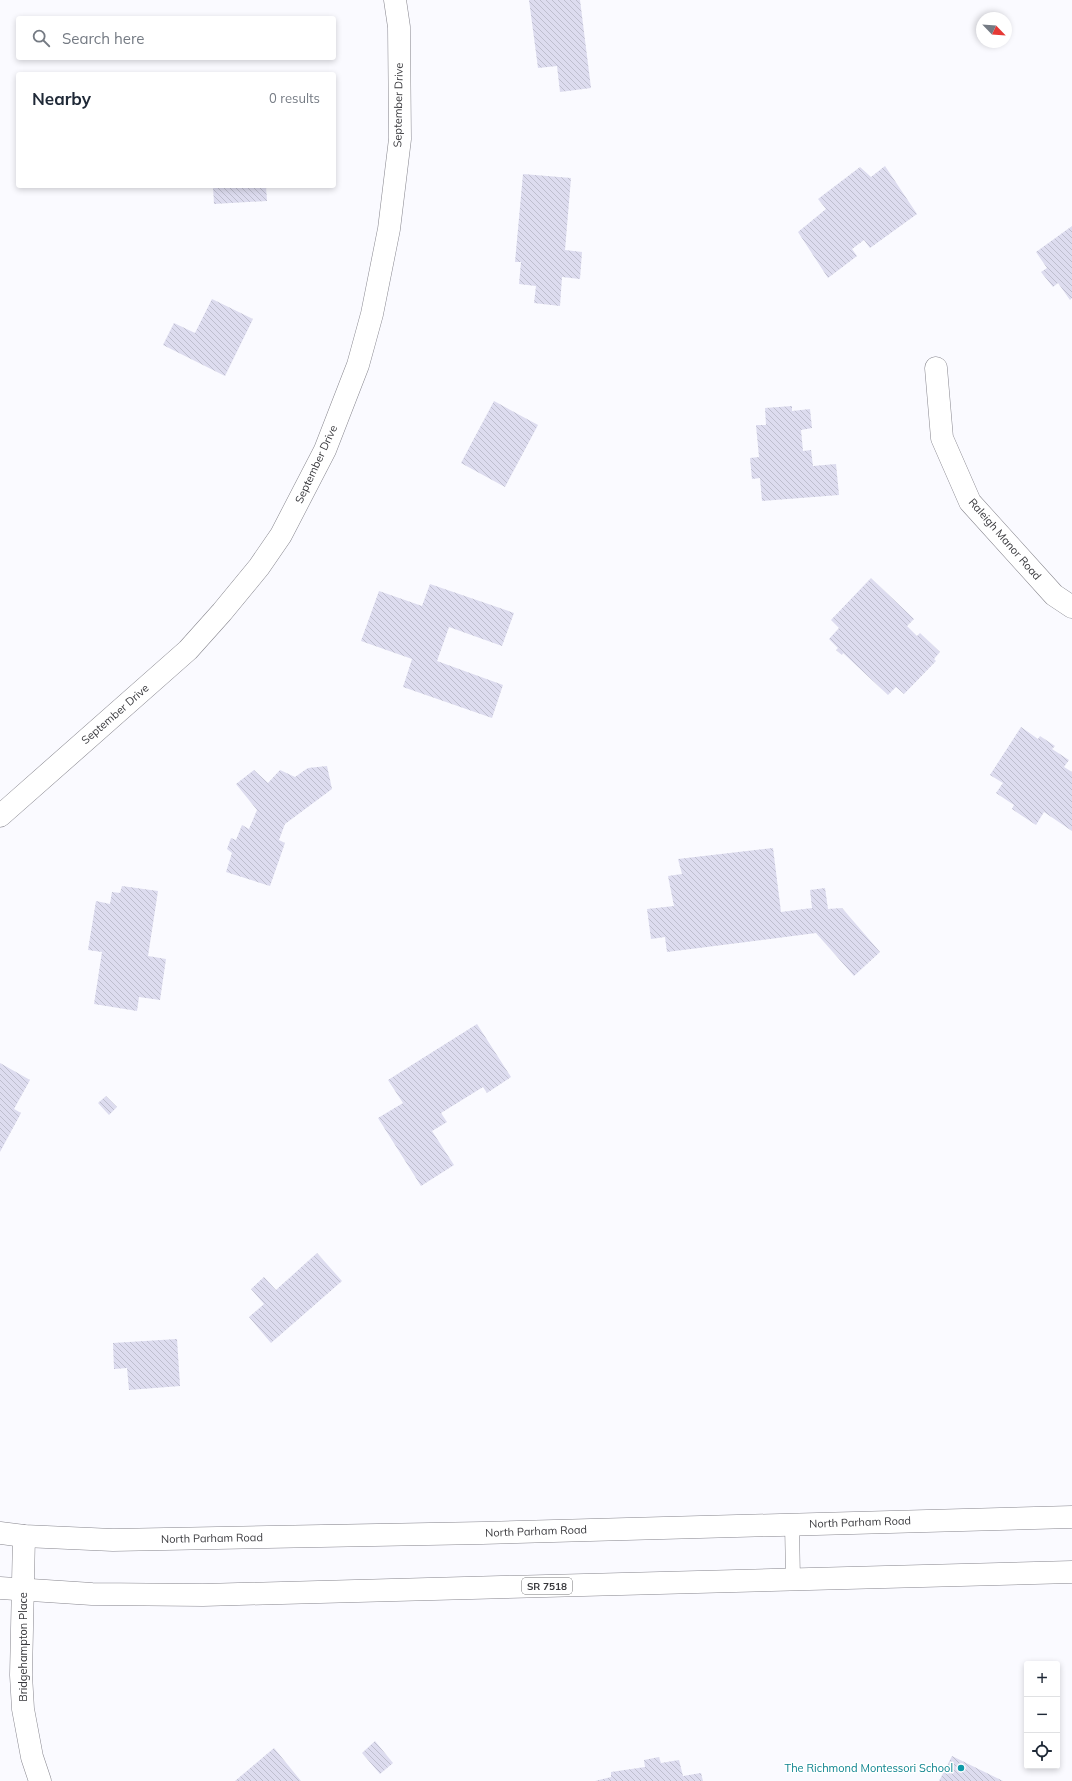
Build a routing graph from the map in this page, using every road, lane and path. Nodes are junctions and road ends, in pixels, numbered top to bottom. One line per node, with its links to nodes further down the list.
1 (395, 0): 4 (main road, September Drive)
2 (936, 368): 3 (main road, Raleigh Manor Road)
3 (1072, 607)
4 (0, 816)
5 (1072, 1517): 6 (main road, North Parham Road)
6 (792, 1524): 8 (main road, North Parham Road); 10 (lane)
7 (0, 1533): 8 (main road, North Parham Road)
8 (24, 1536): 12 (main road, Bridgehampton Place)
9 (1072, 1572): 10 (main road, SR 7518)
10 (793, 1579): 12 (main road, SR 7518)
11 (0, 1588): 12 (main road, SR 7518)
12 (23, 1590): 13 (main road, Bridgehampton Place)
13 (40, 1781)

